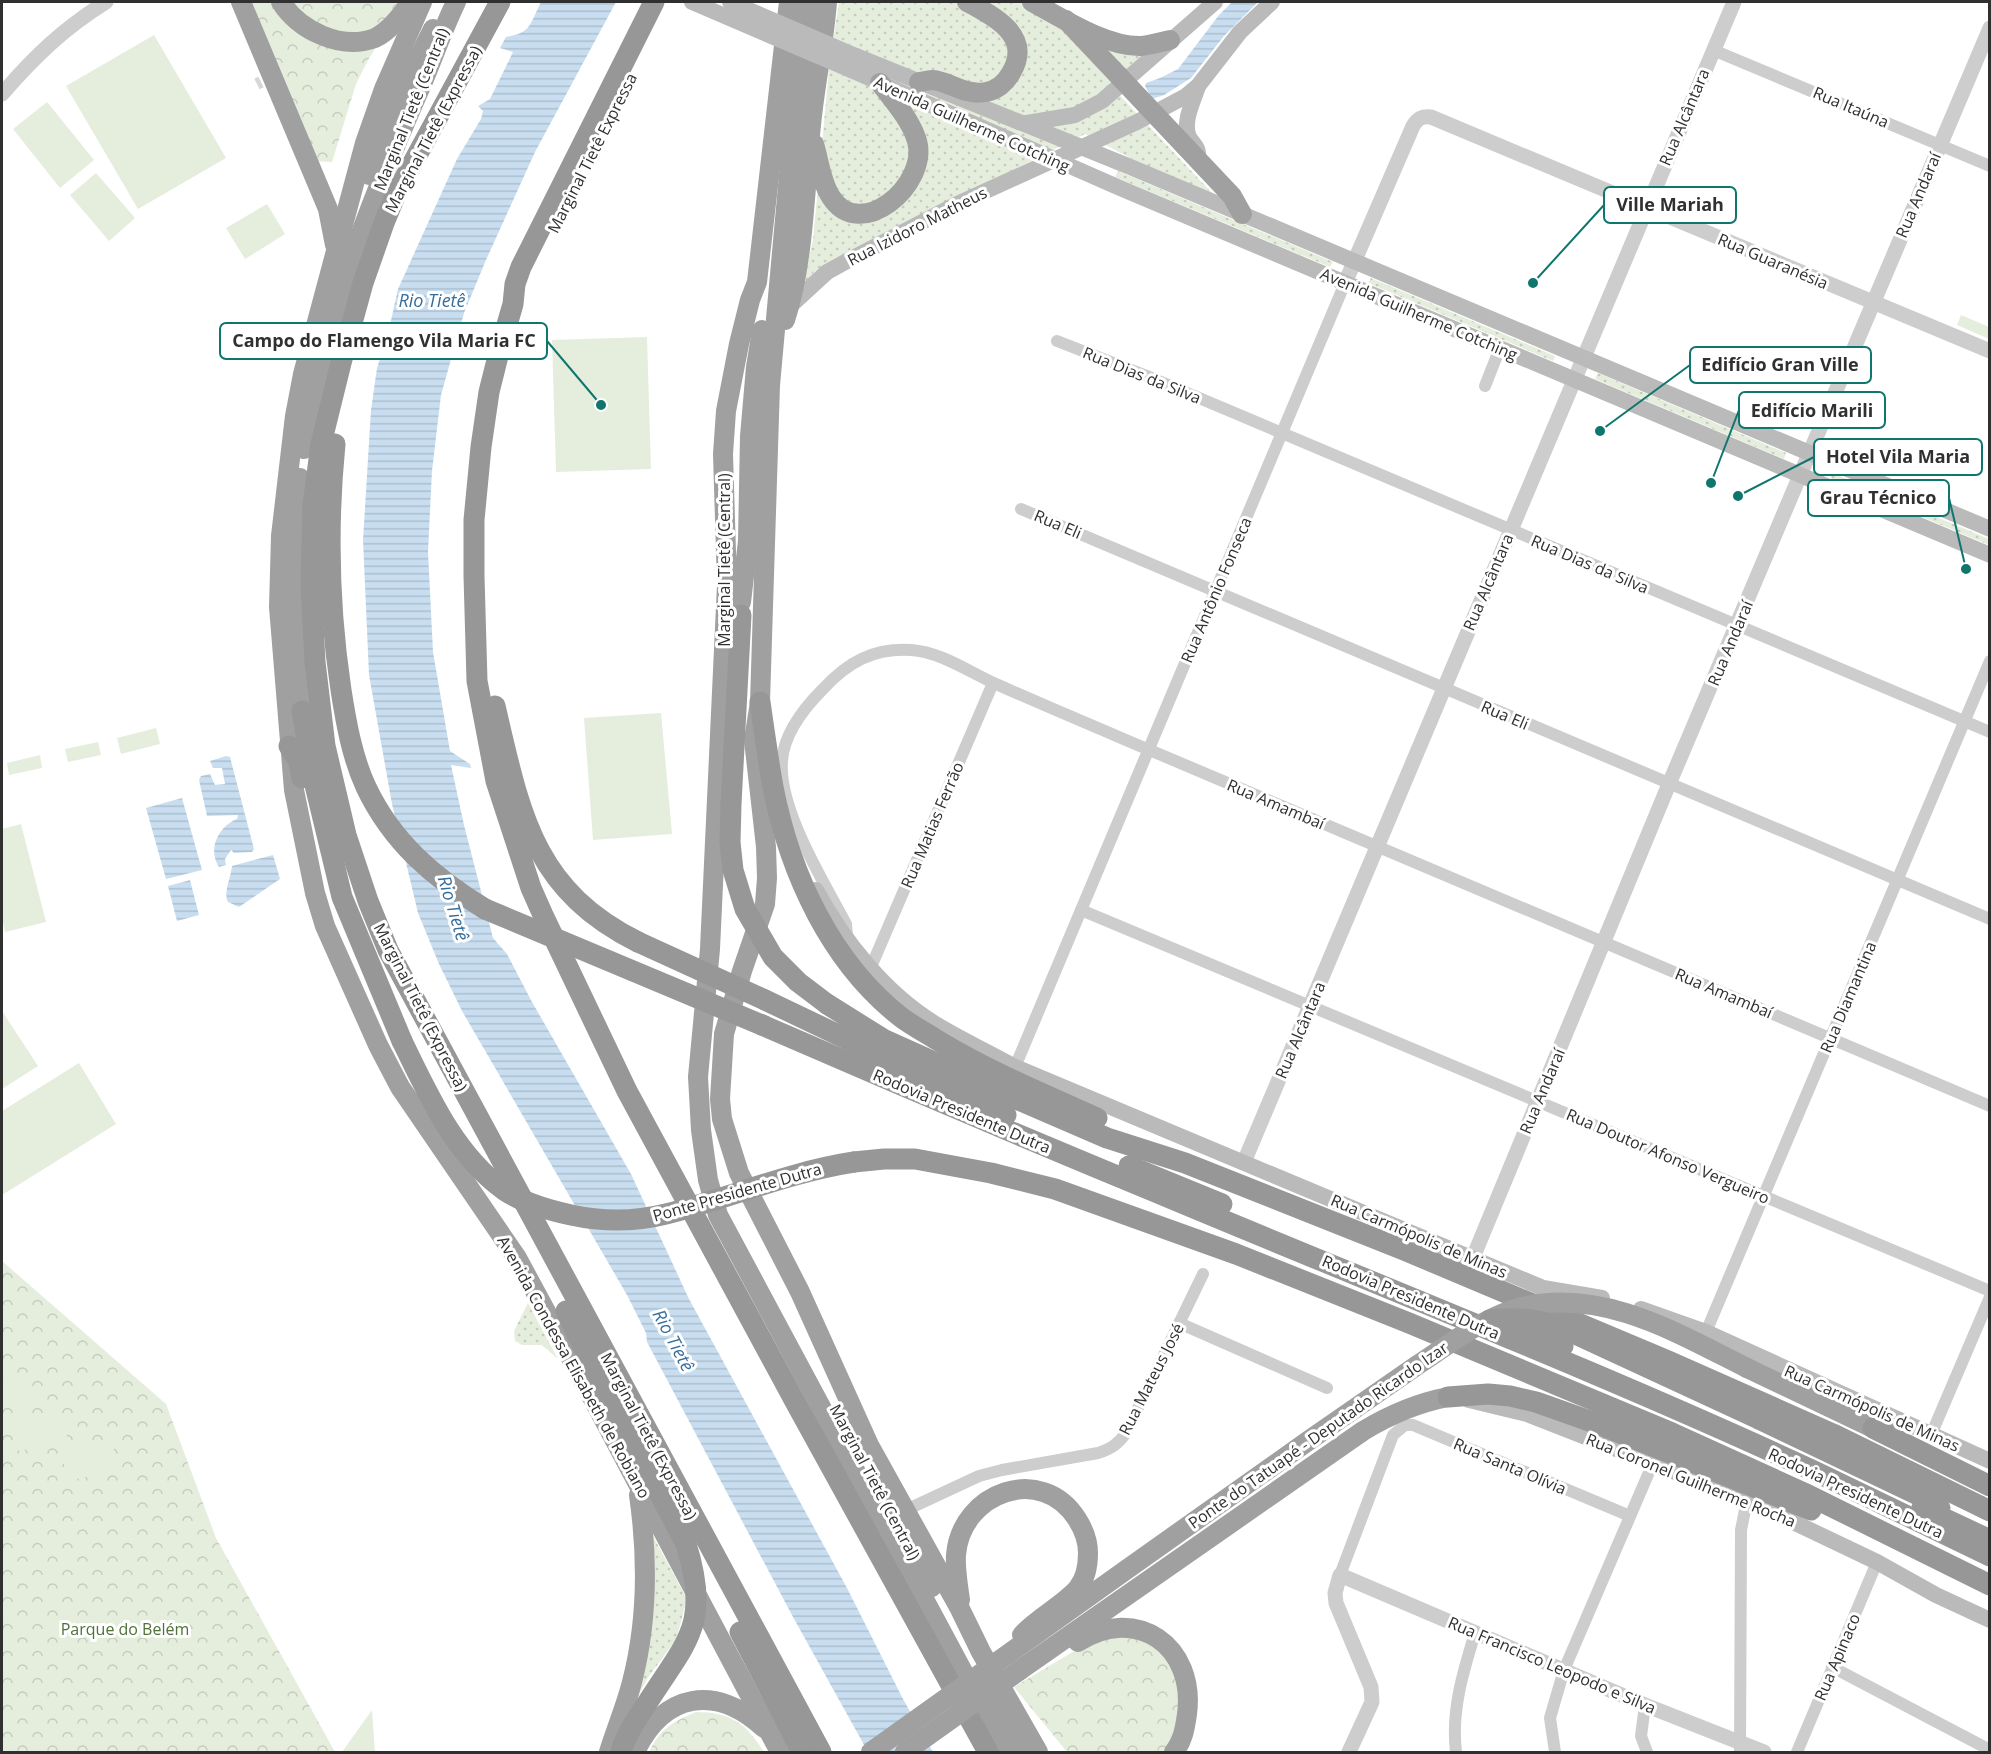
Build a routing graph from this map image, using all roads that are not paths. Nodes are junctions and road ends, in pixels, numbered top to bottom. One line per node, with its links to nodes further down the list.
1 (106, 2): 31 (street)
2 (241, 2): 45 (highway)
3 (281, 2): 4 (highway)
4 (411, 2)
5 (422, 2): 42 (highway, Avenida Condessa Elisabeth de Robiano)
6 (500, 2): 57 (highway, Marginal Tietê (Expressa))
7 (654, 2): 50 (highway)
8 (669, 2): 50 (highway, Marginal Tietê Expressa)
9 (692, 2): 26 (main road, bridge)
10 (730, 2): 26 (main road, bridge)
11 (789, 2): 47 (highway, Marginal Tietê (Central))
12 (808, 2): 40 (highway)
13 (827, 2): 22 (highway)
14 (838, 2): 22 (highway)
15 (967, 2): 27 (highway)
16 (1032, 2): 21 (highway)
17 (1215, 2): 24 (main road)
18 (1272, 2): 30 (main road)
19 (1734, 2): 25 (street, Rua Alcântara)
20 (452, 9): 42 (highway); 75 (highway, Marginal Tietê (Central))
21 (1066, 20): 24 (highway); 28 (highway)
22 (825, 24): 35 (highway)
23 (1989, 28): 36 (street, Rua Andaraí)
24 (1170, 40): 28 (main road)
25 (1713, 50): 36 (street, Rua Itaúna); 43 (street, Rua Alcântara)
26 (854, 63): 27 (main road, Avenida Guilherme Cotching); 29 (main road, Avenida Guilherme Cotching)
27 (919, 82): 34 (main road, Avenida Guilherme Cotching)
28 (1124, 82): 32 (highway); 34 (main road)
29 (880, 83): 35 (highway); 38 (main road, Avenida Guilherme Cotching)
30 (1198, 86): 32 (main road, Rua Izidoro Matheus); 39 (main road)
31 (2, 94)
32 (1154, 113): 37 (main road, Rua Izidoro Matheus); 39 (highway)
33 (1423, 117): 43 (street, Rua Guaranésia); 46 (street, Rua Antônio Fonseca)
34 (1023, 123): 37 (main road, Avenida Guilherme Cotching)
35 (810, 132): 51 (highway)
36 (1940, 145): 41 (street, Rua Itaúna); 49 (street, Rua Andaraí)
37 (1080, 147): 38 (main road, Rua Izidoro Matheus); 44 (main road, Avenida Guilherme Cotching)
38 (1053, 159): 48 (main road, Avenida Guilherme Cotching); 51 (main road, Rua Izidoro Matheus)
39 (1198, 160): 44 (highway)
40 (790, 164): 56 (highway); 68 (highway)
41 (1989, 166)
42 (350, 198): 45 (highway, Avenida Condessa Elisabeth de Robiano)
43 (1646, 207): 49 (street, Rua Guaranésia); 55 (street, Rua Alcântara)
44 (1242, 214): 46 (main road, Avenida Guilherme Cotching)
45 (336, 252): 78 (highway, Avenida Condessa Elisabeth de Robiano)
46 (1355, 262): 48 (street, Rua Antônio Fonseca); 55 (main road, Avenida Guilherme Cotching)
47 (757, 282): 68 (highway); 101 (highway, Marginal Tietê (Central))
48 (1346, 283): 53 (main road, Avenida Guilherme Cotching); 60 (street, Rua Antônio Fonseca)
49 (1873, 303): 54 (street, Rua Guaranésia); 61 (street, Rua Andaraí)
50 (513, 304): 70 (highway)
51 (790, 306): 56 (highway)
52 (1057, 341): 60 (street, Rua Dias da Silva)
53 (1500, 348): 58 (main road, Avenida Guilherme Cotching); 59 (street)
54 (1989, 351)
55 (1583, 358): 58 (street, Rua Alcântara); 61 (main road, Avenida Guilherme Cotching)
56 (772, 360): 74 (highway)
57 (340, 363): 89 (highway, Marginal Tietê (Expressa)); 94 (highway, Rodovia Presidente Dutra, bridge)
58 (1573, 379): 62 (main road, Avenida Guilherme Cotching); 64 (street, Rua Alcântara)
59 (1486, 386)
60 (1281, 433): 64 (street, Rua Dias da Silva); 67 (street, Rua Antônio Fonseca)
61 (1810, 453): 62 (street, Rua Andaraí); 65 (main road, Avenida Guilherme Cotching)
62 (1801, 475): 66 (main road, Avenida Guilherme Cotching); 69 (street, Rua Andaraí)
63 (1022, 509): 67 (street, Rua Eli)
64 (1510, 530): 69 (street, Rua Dias da Silva); 73 (street, Rua Alcântara)
65 (1989, 530)
66 (1989, 555)
67 (1216, 591): 73 (street, Rua Eli); 79 (street, Rua Antônio Fonseca)
68 (741, 608): 99 (highway, bridge)
69 (1737, 626): 76 (street, Rua Dias da Silva); 80 (street, Rua Andaraí)
70 (476, 646): 127 (highway, Rodovia Presidente Dutra, bridge); 153 (highway)
71 (1989, 661): 76 (street, Rua Diamantina)
72 (993, 683): 79 (street, Rua Amambaí); 86 (street, Rua Amambaí); 88 (street, Rua Matias Ferrão)
73 (1443, 689): 80 (street, Rua Eli); 82 (street, Rua Alcântara)
74 (760, 702): 81 (highway); 103 (highway)
75 (303, 711): 89 (highway); 90 (highway, Ponte Presidente Dutra)
76 (1964, 721): 77 (street, Rua Dias da Silva); 83 (street, Rua Diamantina)
77 (1989, 732)
78 (289, 746): 90 (highway); 120 (highway, Avenida Condessa Elisabeth de Robiano)
79 (1149, 749): 82 (street, Rua Amambaí); 84 (street, Rua Antônio Fonseca)
80 (1670, 784): 83 (street, Rua Eli); 87 (street, Rua Andaraí)
81 (781, 819): 86 (main road, Rua Amambaí); 99 (highway)
82 (1377, 847): 87 (street, Rua Amambaí); 91 (street, Rua Alcântara)
83 (1898, 880): 85 (street, Rua Eli); 92 (street, Rua Diamantina)
84 (1081, 910): 91 (street, Rua Doutor Afonso Vergueiro); 93 (street, Rua Antônio Fonseca)
85 (1989, 919)
86 (846, 939): 88 (main road, Rua Amambaí)
87 (1604, 943): 92 (street, Rua Amambaí); 95 (street, Rua Andaraí)
88 (871, 967): 93 (main road, Rua Carmópolis de Minas)
89 (403, 979): 102 (highway, Marginal Tietê (Expressa))
90 (380, 991): 97 (highway, Ponte Presidente Dutra, bridge)
91 (1310, 1006): 95 (street, Rua Doutor Afonso Vergueiro); 98 (street, Rua Alcântara)
92 (1831, 1038): 96 (street, Rua Amambaí); 100 (street, Rua Diamantina)
93 (1015, 1067): 98 (main road, Rua Carmópolis de Minas)
94 (874, 1074): 111 (highway); 130 (highway, Rodovia Presidente Dutra)
95 (1538, 1100): 100 (street, Rua Doutor Afonso Vergueiro); 104 (street, Rua Andaraí)
96 (1989, 1106)
97 (854, 1162): 111 (highway, Rodovia Presidente Dutra)
98 (1244, 1162): 104 (main road, Rua Carmópolis de Minas)
99 (1185, 1163): 124 (highway)
100 (1764, 1196): 106 (street, Rua Doutor Afonso Vergueiro); 110 (street, Rua Diamantina)
101 (724, 1213): 116 (highway, Marginal Tietê (Central)); 154 (highway, Marginal Tietê (Central))
102 (543, 1240): 128 (highway, Marginal Tietê (Expressa)); 147 (highway, bridge)
103 (775, 1242): 116 (highway); 123 (highway)
104 (1472, 1260): 110 (main road, Rua Carmópolis de Minas)
105 (1203, 1274): 109 (street, Rua Mateus José)
106 (1989, 1291)
107 (1989, 1297): 115 (street)
108 (1490, 1320): 114 (highway, Ponte do Tatuapé - Deputado Ricardo Izar, bridge); 127 (highway, bridge); 137 (highway, Ponte do Tatuapé - Deputado Ricardo Izar, bridge)
109 (1179, 1323): 112 (street); 123 (street, Rua Mateus José)
110 (1706, 1332): 115 (main road, Rua Carmópolis de Minas)
111 (1480, 1353): 126 (highway, Rodovia Presidente Dutra)
112 (1327, 1388)
113 (1448, 1397): 118 (main road, Rua Coronel Guilherme Rocha); 126 (highway); 138 (highway, Ponte do Tatuapé - Deputado Ricardo Izar)
114 (1873, 1428): 119 (highway, Ponte do Tatuapé - Deputado Ricardo Izar); 121 (highway)
115 (1931, 1436): 117 (main road, Rua Carmópolis de Minas)
116 (860, 1451): 143 (highway, Marginal Tietê (Central))
117 (1989, 1461)
118 (1653, 1463): 122 (main road, Rua Coronel Guilherme Rocha); 125 (street)
119 (1989, 1475)
120 (637, 1480): 142 (highway, Avenida Condessa Elisabeth de Robiano); 146 (highway)
121 (1989, 1486)
122 (1747, 1500): 131 (main road, Rua Coronel Guilherme Rocha); 144 (street)
123 (906, 1510): 134 (highway)
124 (1989, 1511)
125 (1630, 1516): 132 (street, Rua Santa Olívia); 140 (street)
126 (1867, 1525): 133 (highway, Rodovia Presidente Dutra)
127 (1958, 1525): 129 (highway, Rodovia Presidente Dutra)
128 (700, 1531): 149 (highway); 150 (highway, Marginal Tietê (Expressa))
129 (1989, 1540)
130 (1989, 1556)
131 (1877, 1562): 135 (main road, Rua Coronel Guilherme Rocha); 139 (street, Rua Apinaco)
132 (1341, 1575): 136 (street, Rua Francisco Leopodo e Silva); 157 (street)
133 (1989, 1585)
134 (960, 1609): 137 (highway); 143 (highway)
135 (1989, 1620)
136 (1475, 1633): 140 (street, Rua Francisco Leopodo e Silva); 158 (street)
137 (1015, 1648): 151 (highway, Ponte do Tatuapé - Deputado Ricardo Izar, bridge)
138 (1024, 1667): 152 (highway, Ponte do Tatuapé - Deputado Ricardo Izar, bridge); 156 (highway)
139 (1833, 1667): 145 (street); 162 (street, Rua Apinaco)
140 (1564, 1670): 141 (street, Rua Francisco Leopodo e Silva); 159 (street)
141 (1645, 1705): 144 (street, Rua Francisco Leopodo e Silva); 160 (street)
142 (776, 1744): 148 (highway)
143 (1030, 1748): 155 (highway)
144 (1739, 1748): 161 (street, Rua Francisco Leopodo e Silva)
145 (1989, 1750)
146 (609, 1752)
147 (621, 1752)
148 (635, 1752)
149 (802, 1752)
150 (820, 1752)
151 (871, 1752)
152 (905, 1752)
153 (988, 1752)
154 (1006, 1752)
155 (1043, 1752)
156 (1174, 1752)
157 (1349, 1752)
158 (1456, 1752)
159 (1555, 1752)
160 (1647, 1752)
161 (1764, 1752)
162 (1797, 1752)

